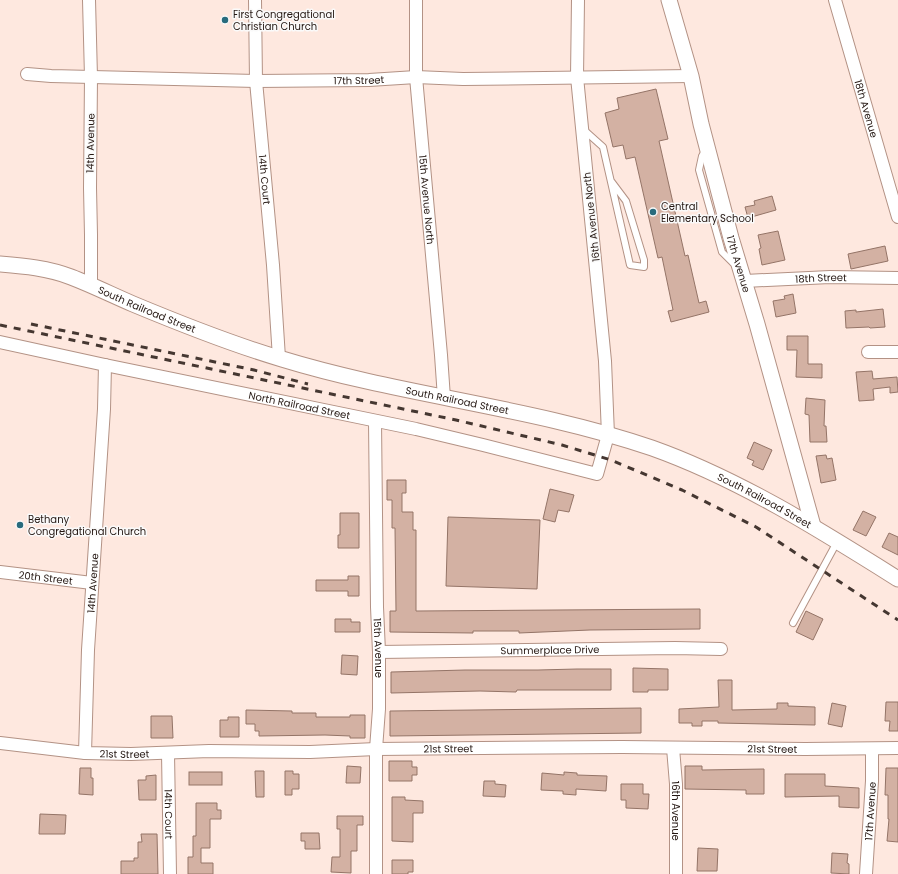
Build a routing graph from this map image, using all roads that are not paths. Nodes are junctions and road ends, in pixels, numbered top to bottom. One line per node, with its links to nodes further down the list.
1 (89, 0): 9 (street, 14th Avenue)
2 (255, 0): 12 (street, 14th Court)
3 (416, 0): 10 (street, 15th Avenue North)
4 (578, 0): 11 (street, 16th Avenue North)
5 (669, 0): 8 (street, 17th Avenue)
6 (835, 0): 15 (street, 18th Avenue)
7 (27, 74): 9 (street, 17th Street)
8 (691, 76): 11 (street, 17th Street); 17 (street, 17th Avenue)
9 (91, 77): 12 (street, 17th Street); 19 (street, 14th Avenue)
10 (416, 77): 11 (street, 17th Street); 12 (street, 17th Street); 25 (street, 15th Avenue North)
11 (577, 77): 13 (street, 16th Avenue North)
12 (256, 81): 23 (street, 14th Court)
13 (582, 129): 14 (lane); 27 (street, 16th Avenue North)
14 (611, 181): 14 (lane)
15 (898, 217)
16 (0, 264): 19 (street, South Railroad Street)
17 (742, 274): 18 (street, 18th Street); 28 (street, 17th Avenue)
18 (898, 278)
19 (91, 285): 23 (street, South Railroad Street)
20 (0, 342): 24 (street, North Railroad Street)
21 (868, 352): 22 (street)
22 (898, 352)
23 (279, 358): 25 (street, South Railroad Street)
24 (105, 365): 26 (street, North Railroad Street); 32 (street, 14th Avenue)
25 (444, 398): 27 (street, South Railroad Street)
26 (375, 421): 27 (street, North Railroad Street); 35 (street, 15th Avenue)
27 (608, 435): 28 (street, South Railroad Street)
28 (813, 526): 29 (street, South Railroad Street)
29 (837, 541): 31 (street, South Railroad Street); 33 (lane)
30 (0, 572): 32 (street, 20th Street)
31 (898, 578)
32 (92, 583): 41 (street, 14th Avenue)
33 (793, 623)
34 (721, 648): 35 (street, Summerplace Drive)
35 (379, 652): 39 (street, 15th Avenue)
36 (0, 743): 41 (street, 21st Street)
37 (673, 748): 39 (street, 21st Street); 40 (street, 21st Street); 45 (street, 16th Avenue)
38 (898, 748): 40 (street, 21st Street)
39 (376, 749): 42 (street, 21st Street); 44 (street, 15th Avenue)
40 (872, 749): 46 (street, 17th Avenue)
41 (85, 753): 42 (street, 21st Street)
42 (168, 753): 43 (street, 14th Court)
43 (170, 874)
44 (376, 874)
45 (676, 874)
46 (866, 874)

